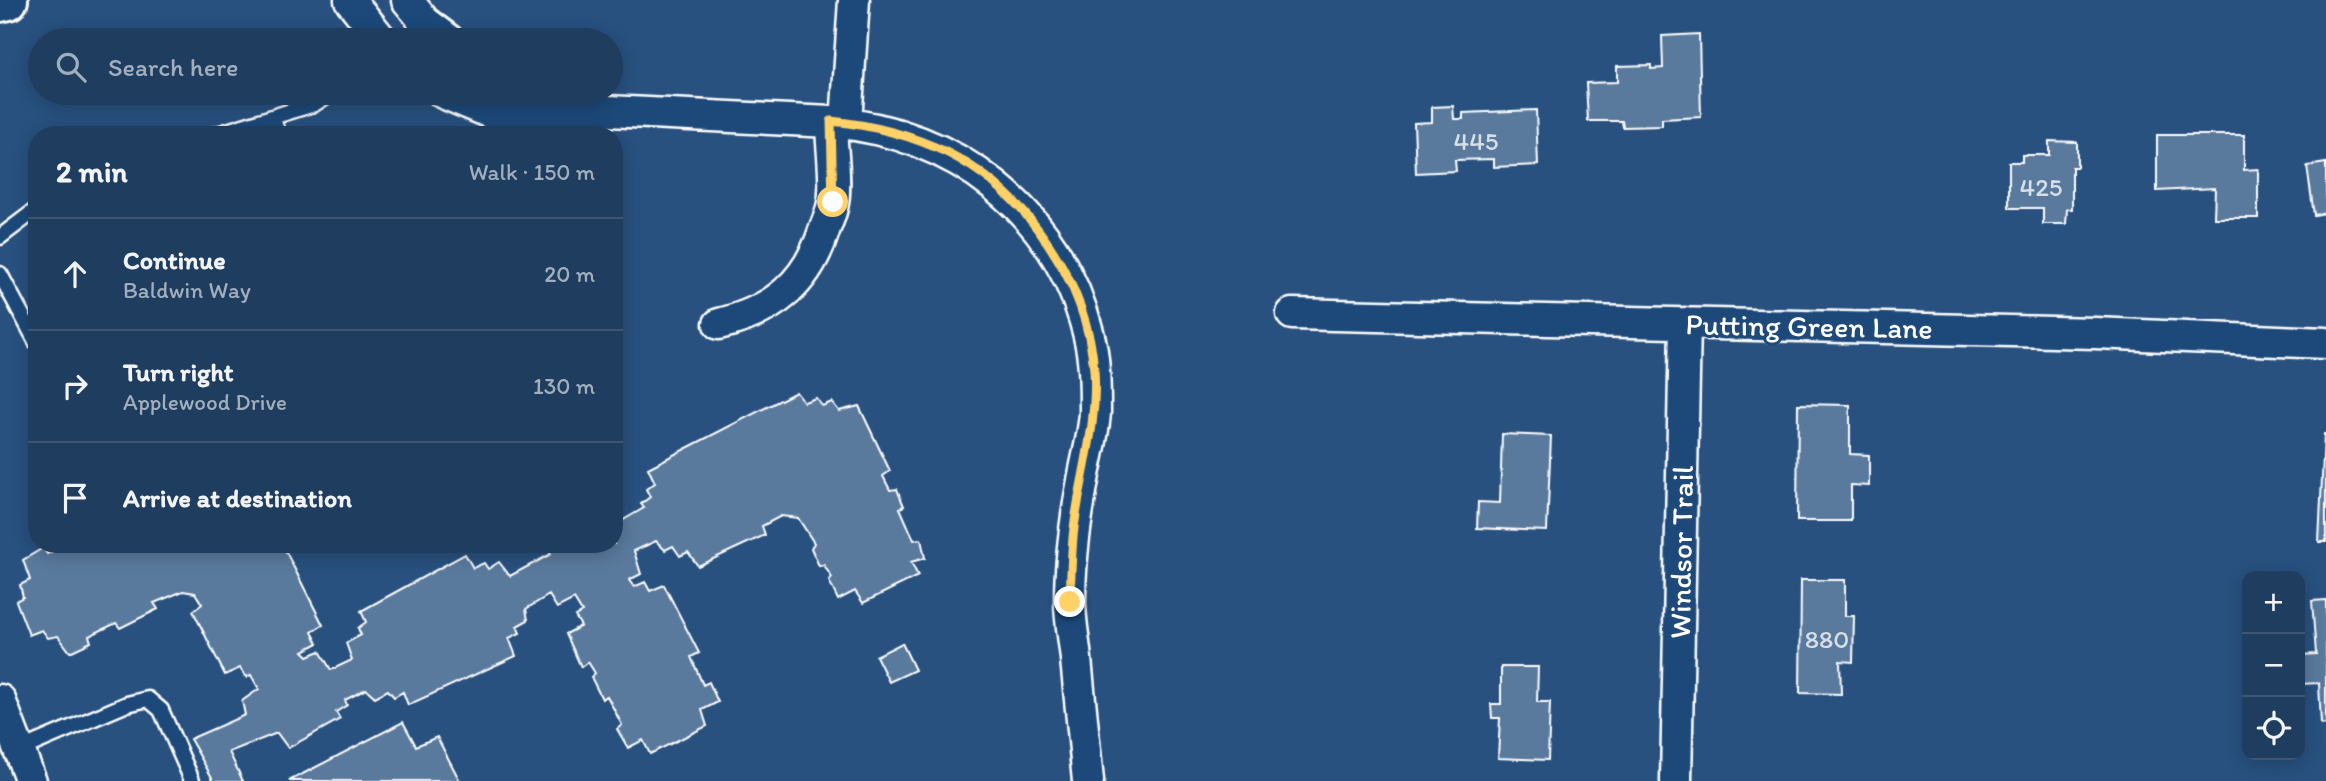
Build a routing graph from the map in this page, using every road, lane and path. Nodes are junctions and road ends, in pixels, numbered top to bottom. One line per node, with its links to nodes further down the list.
1 (8, 0): 4 (main road)
2 (351, 0): 5 (street)
3 (854, 0): 11 (street)
4 (0, 2)
5 (373, 28)
6 (311, 105): 10 (lane)
7 (472, 105): 9 (street)
8 (559, 105): 9 (street)
9 (567, 109): 11 (street)
10 (272, 117): 12 (lane); 13 (lane)
11 (838, 122): 19 (street); 26 (street)
12 (243, 126)
13 (276, 126)
14 (28, 216): 15 (lane)
15 (0, 237)
16 (0, 274): 20 (lane)
17 (1292, 314): 18 (street, Putting Green Lane)
18 (1685, 323): 21 (street, Putting Green Lane); 27 (street, Windsor Trail)
19 (719, 324)
20 (28, 326)
21 (2326, 343)
22 (0, 700): 23 (street)
23 (19, 750): 24 (lane); 25 (street)
24 (192, 780)
25 (31, 781)
26 (1088, 781)
27 (1676, 781)

